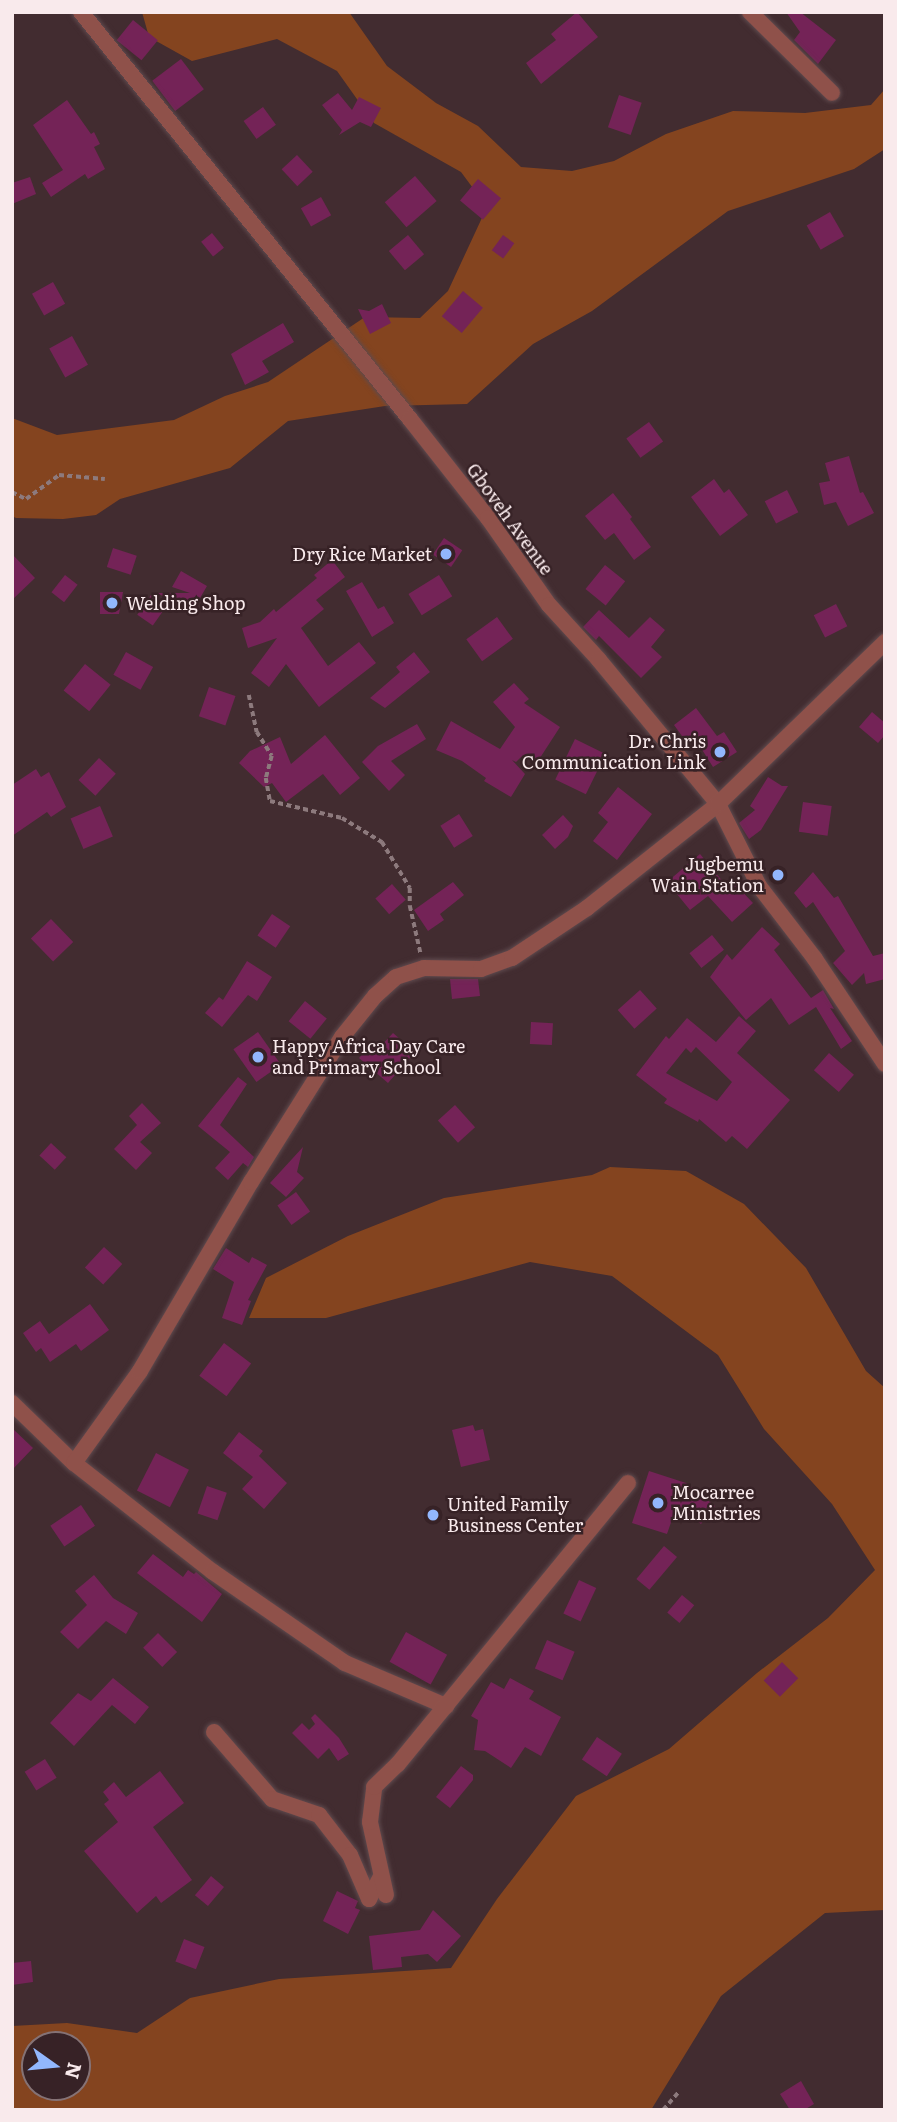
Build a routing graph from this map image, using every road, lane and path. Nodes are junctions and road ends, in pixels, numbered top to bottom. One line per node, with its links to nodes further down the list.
1 (81, 12): 8 (street, Gboveh Avenue)
2 (750, 12): 3 (street)
3 (832, 93)
4 (105, 479): 5 (path)
5 (12, 492)
6 (885, 642): 8 (street)
7 (249, 695): 9 (path)
8 (718, 804): 9 (street); 10 (street, Gboveh Avenue)
9 (424, 968): 12 (street)
10 (885, 1064)
11 (12, 1404): 12 (street)
12 (74, 1463): 14 (street)
13 (628, 1483): 14 (street)
14 (446, 1706): 16 (street)
15 (214, 1732): 16 (street)
16 (380, 1878): 17 (street)
17 (386, 1895)
18 (678, 2093): 19 (path)
19 (663, 2110)

